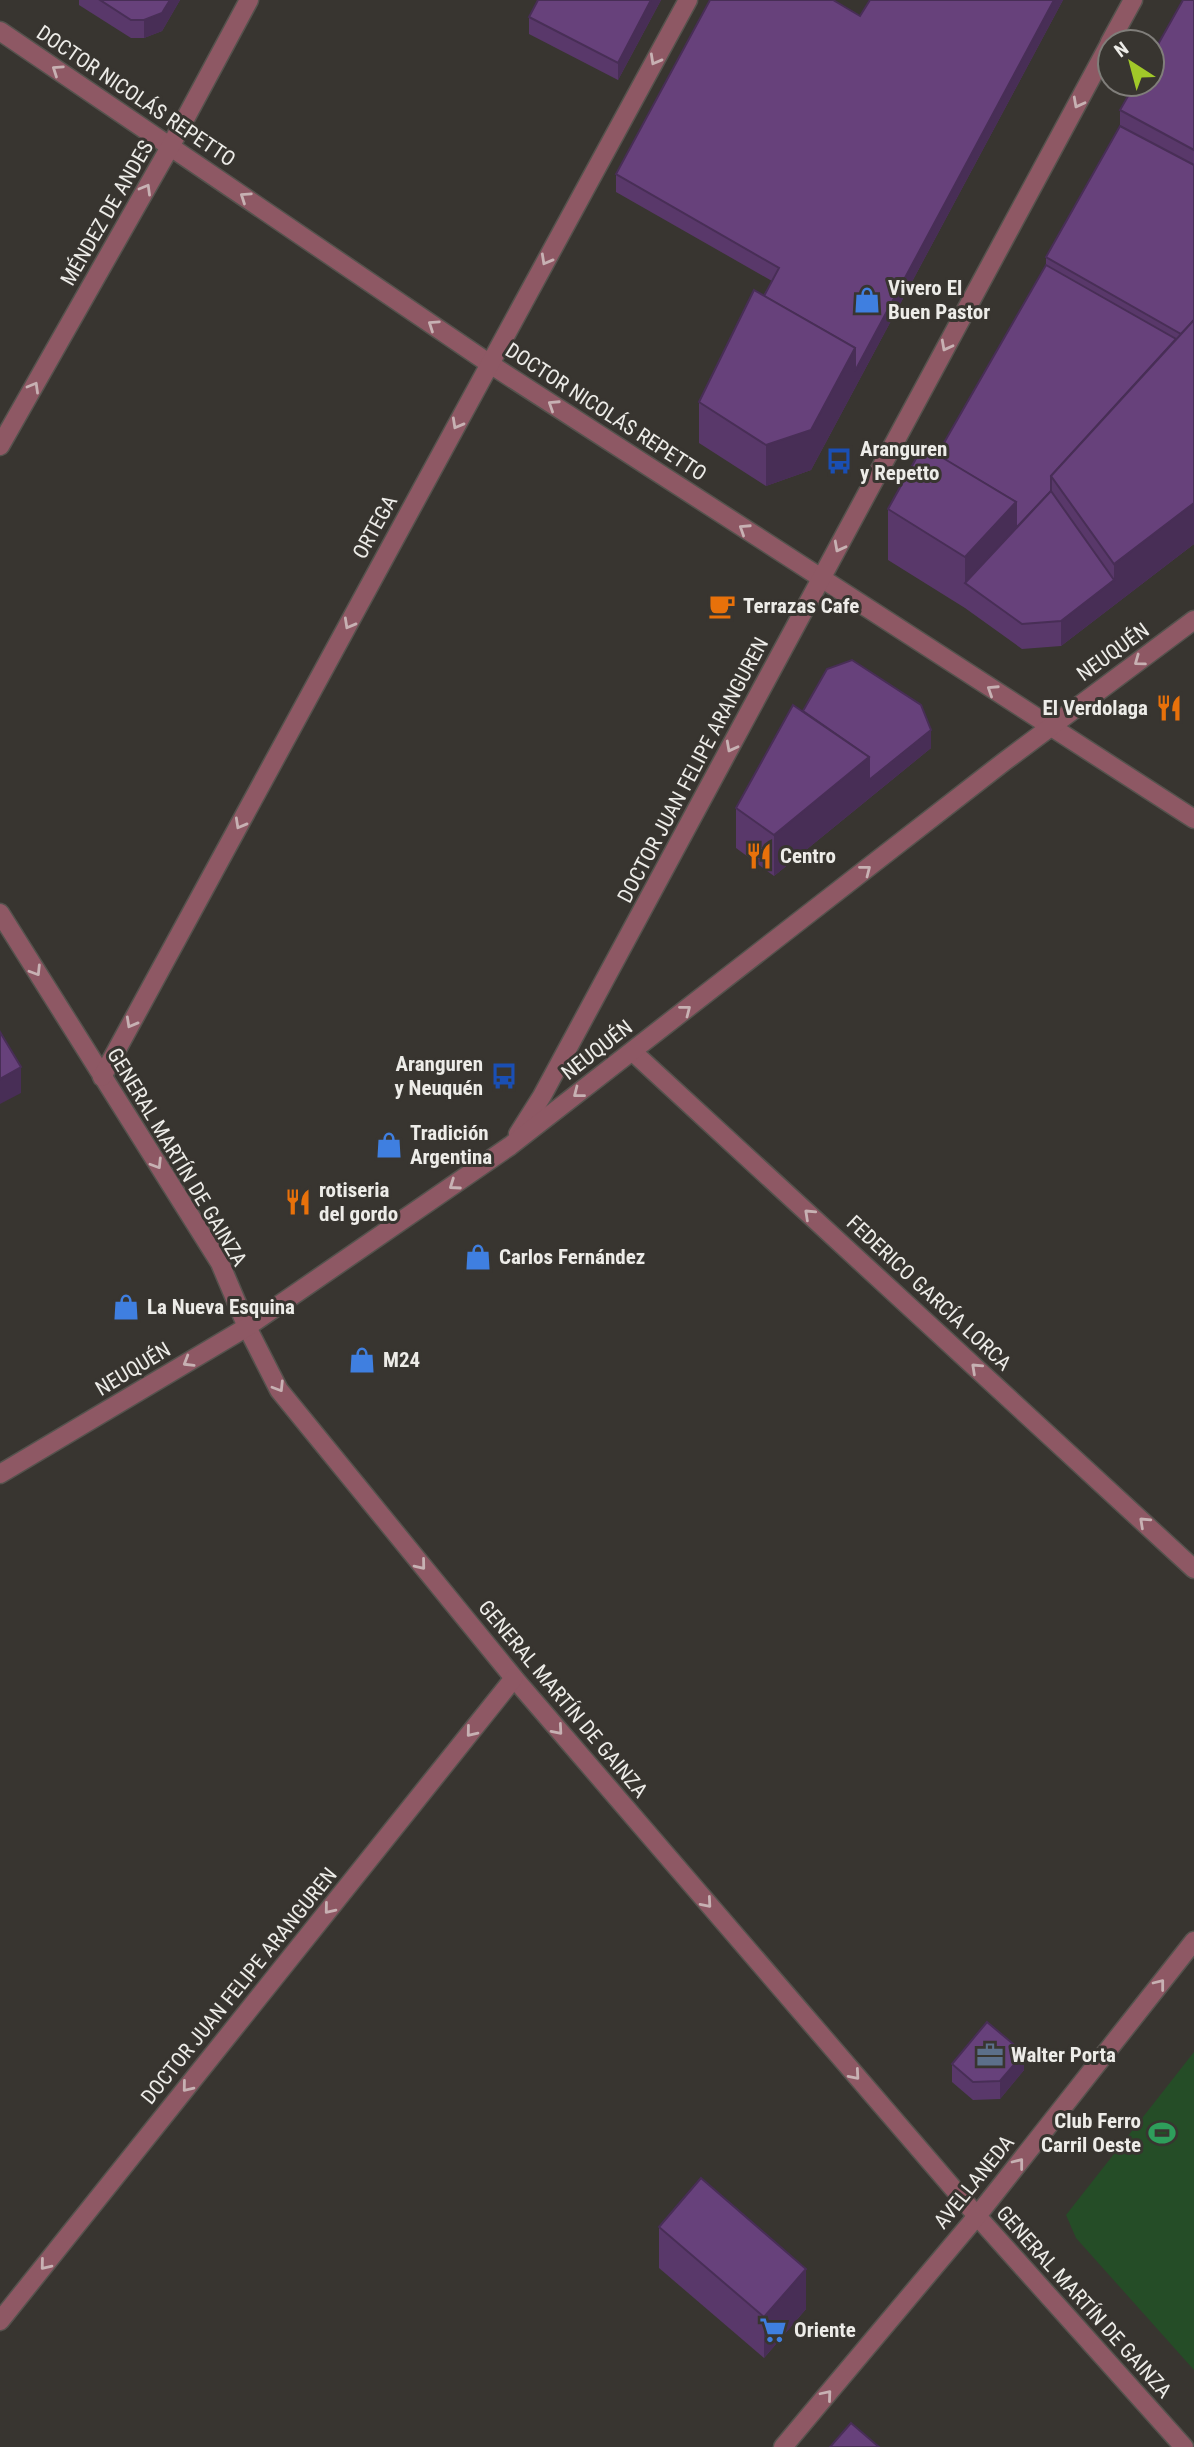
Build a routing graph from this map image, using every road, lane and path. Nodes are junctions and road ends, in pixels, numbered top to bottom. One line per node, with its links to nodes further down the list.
1 (249, 0): 7 (street, MÉNDEZ DE ANDES)
2 (688, 0): 8 (street, ORTEGA, one-way to 8)
3 (1133, 0): 4 (street, DOCTOR JUAN FELIPE ARANGUREN)
4 (1118, 28)
5 (0, 31): 7 (street, DOCTOR NICOLÁS REPETTO, one-way to 5)
6 (1096, 68): 10 (street, DOCTOR JUAN FELIPE ARANGUREN, one-way to 10)
7 (170, 147): 8 (street, DOCTOR NICOLÁS REPETTO, one-way to 7); 9 (street, MÉNDEZ DE ANDES, one-way to 7)
8 (490, 364): 10 (street, DOCTOR NICOLÁS REPETTO, one-way to 8); 16 (street, ORTEGA, one-way to 16)
9 (0, 446)
10 (821, 580): 12 (street, DOCTOR NICOLÁS REPETTO, one-way to 10); 17 (street, DOCTOR JUAN FELIPE ARANGUREN, one-way to 17)
11 (1194, 620): 12 (street, NEUQUÉN, one-way to 12)
12 (1049, 727): 13 (street, DOCTOR NICOLÁS REPETTO); 15 (street, NEUQUÉN, one-way to 12)
13 (1194, 819)
14 (0, 913): 16 (street, GENERAL MARTÍN DE GAINZA, one-way to 16)
15 (632, 1052): 17 (street, NEUQUÉN, one-way to 17); 20 (street, FEDERICO GARCÍA LORCA, one-way to 15)
16 (102, 1077): 18 (street, GENERAL MARTÍN DE GAINZA, one-way to 18)
17 (510, 1146): 18 (street, NEUQUÉN, one-way to 18)
18 (247, 1327): 19 (street, NEUQUÉN, one-way to 19); 21 (street, GENERAL MARTÍN DE GAINZA, one-way to 21)
19 (0, 1474)
20 (1194, 1569)
21 (514, 1678): 23 (street, GENERAL MARTÍN DE GAINZA, one-way to 23); 24 (street, DOCTOR JUAN FELIPE ARANGUREN, one-way to 24)
22 (1194, 1941): 23 (street, AVELLANEDA, one-way to 22)
23 (977, 2216): 25 (street, AVELLANEDA, one-way to 23); 26 (street, GENERAL MARTÍN DE GAINZA)
24 (0, 2321)
25 (783, 2447)
26 (1184, 2447)

